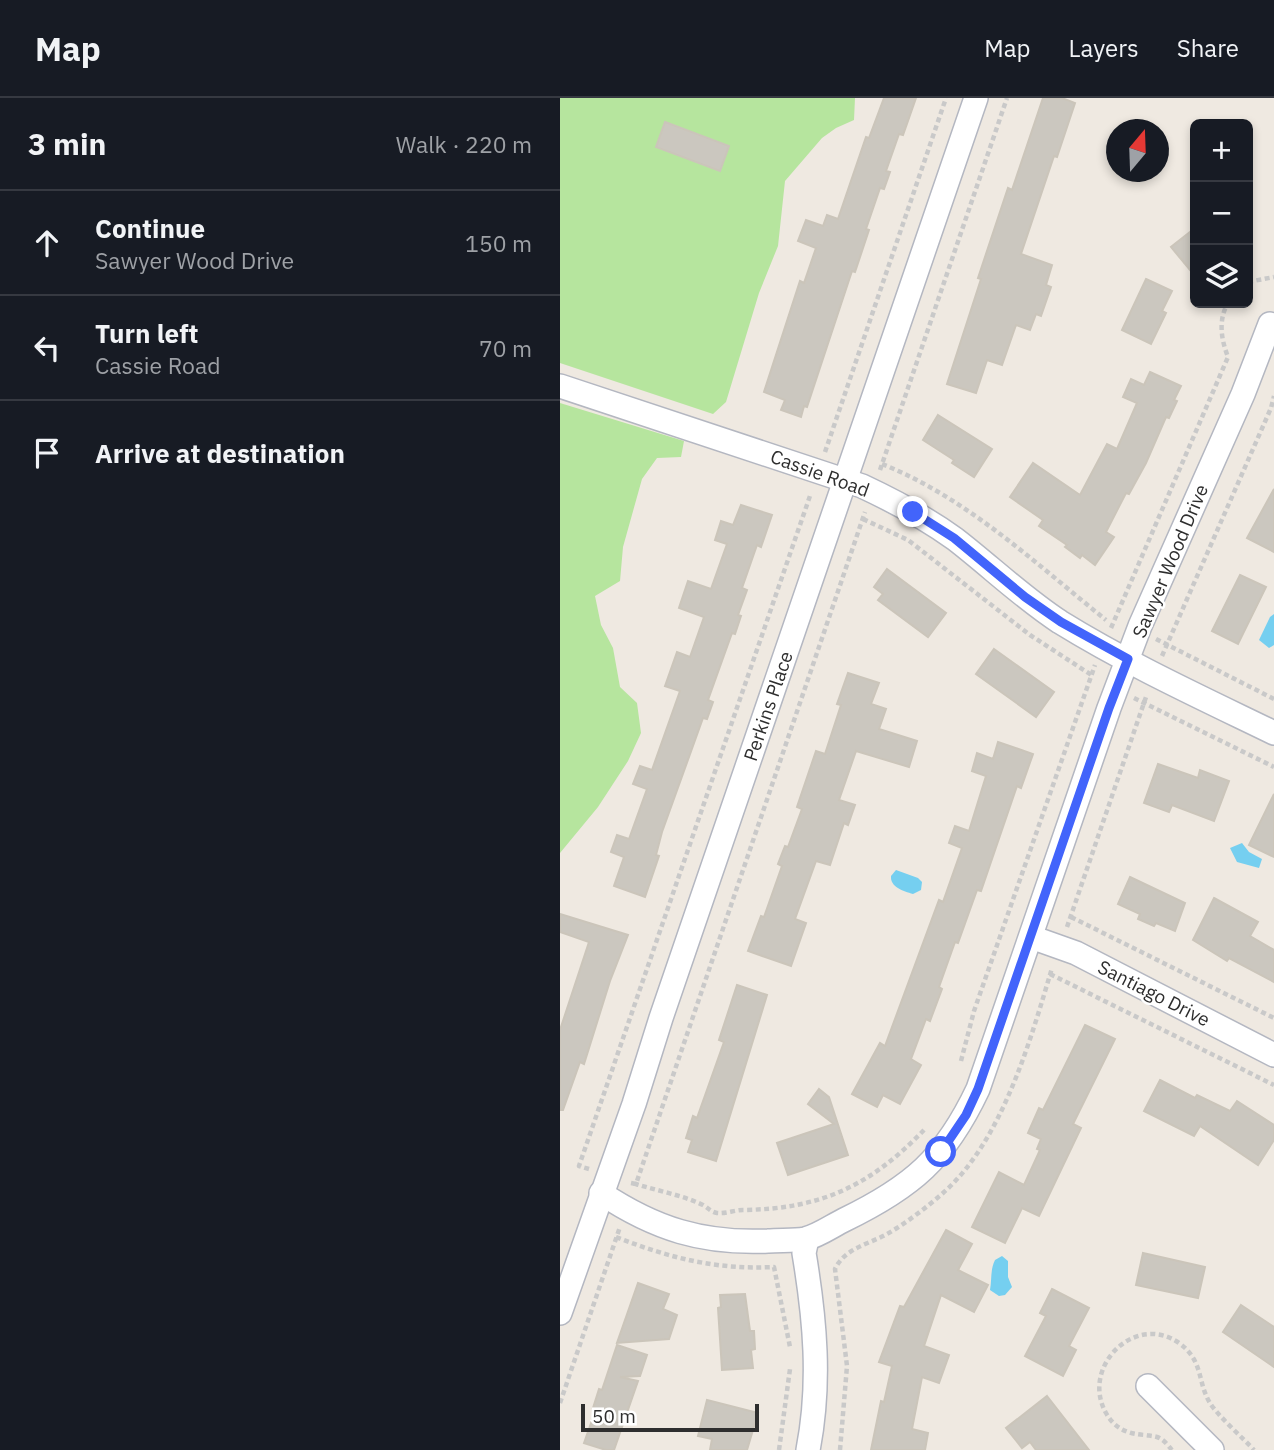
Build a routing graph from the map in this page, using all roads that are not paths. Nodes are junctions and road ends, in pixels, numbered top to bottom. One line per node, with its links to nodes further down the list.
1 (976, 98): 4 (street, Perkins Place)
2 (1270, 324): 5 (street, Sawyer Wood Drive)
3 (560, 386): 4 (street, Cassie Road)
4 (845, 481): 5 (street, Cassie Road); 9 (street, Perkins Place)
5 (1128, 659): 6 (street, Cassie Road); 7 (street, Sawyer Wood Drive)
6 (1274, 733)
7 (1031, 937): 8 (street, Santiago Drive); 10 (street, Sawyer Wood Drive)
8 (1274, 1055)
9 (605, 1184): 10 (street, Sawyer Wood Drive); 11 (street, Perkins Place)
10 (807, 1239): 13 (street)
11 (560, 1313)
12 (1148, 1386): 14 (street)
13 (807, 1450)
14 (1212, 1450)

